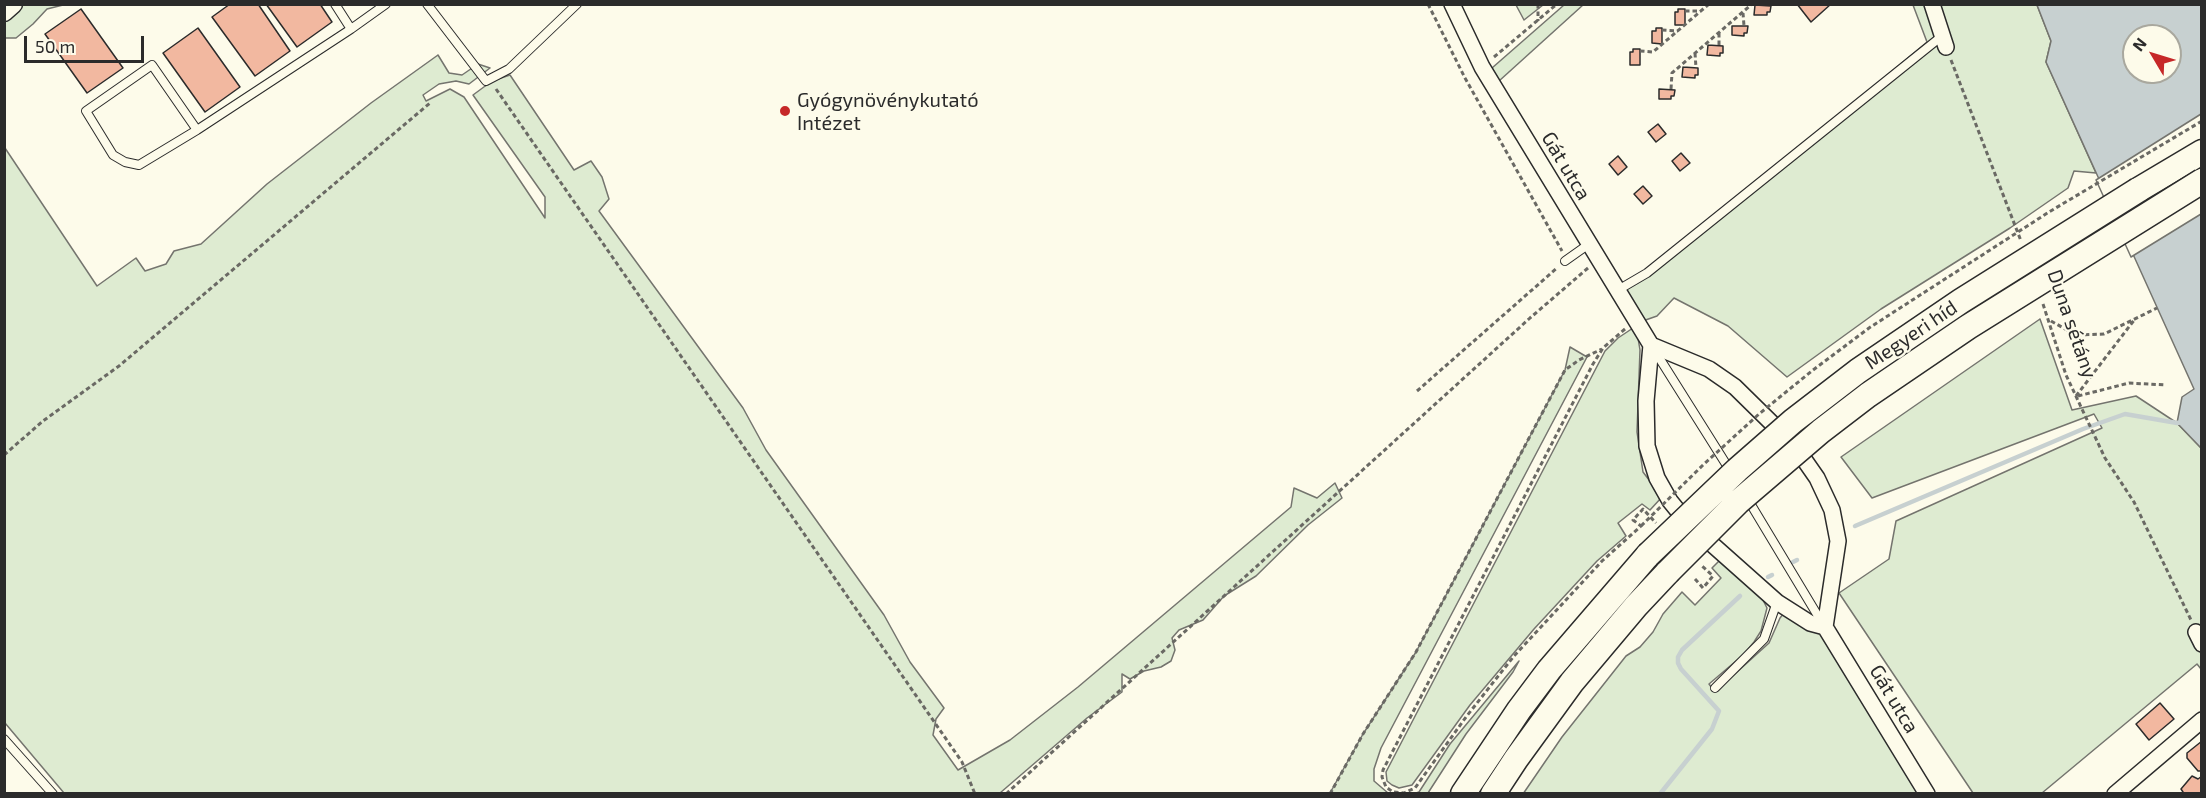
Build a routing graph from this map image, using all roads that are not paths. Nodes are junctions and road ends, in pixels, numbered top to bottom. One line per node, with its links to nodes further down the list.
1 (13, 4): 8 (street)
2 (335, 4): 9 (lane)
3 (386, 4): 9 (lane)
4 (427, 4): 5 (lane)
5 (577, 4)
6 (1452, 4): 14 (street, Gát utca)
7 (1932, 4): 10 (street)
8 (4, 12)
9 (351, 28): 11 (lane)
10 (1944, 42): 16 (lane)
11 (197, 130): 11 (lane)
12 (2202, 152): 26 (highway, Megyeri híd, bridge)
13 (2202, 181): 27 (highway, Megyeri híd, bridge)
14 (1588, 243): 15 (lane); 16 (street, Gát utca)
15 (1565, 261)
16 (1618, 290): 17 (street, Gát utca)
17 (1651, 345): 18 (lane); 20 (street); 21 (street)
18 (1737, 481)
19 (1743, 490): 21 (lane)
20 (1778, 602): 21 (street); 22 (lane)
21 (1825, 627): 28 (street, Gát utca)
22 (1715, 688)
23 (2202, 720): 29 (street)
24 (4, 739): 25 (lane)
25 (53, 794)
26 (1463, 794)
27 (1493, 794)
28 (1927, 794)
29 (2115, 794)

